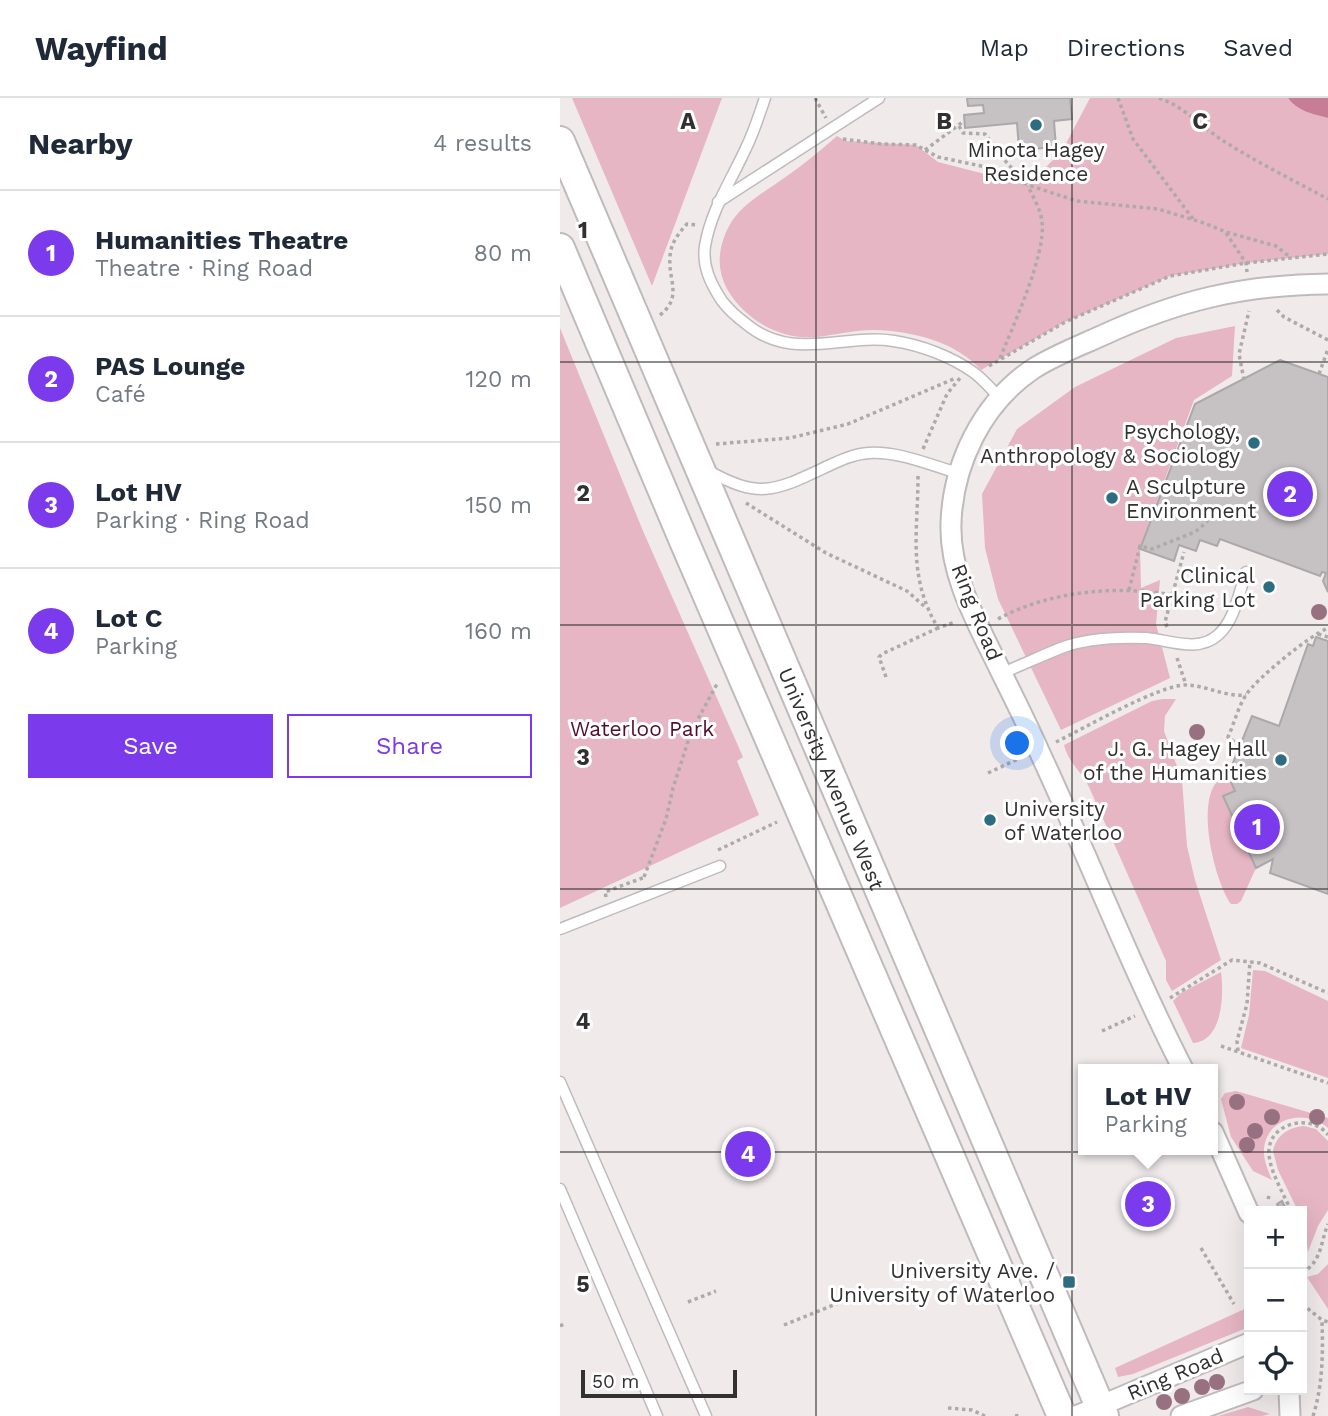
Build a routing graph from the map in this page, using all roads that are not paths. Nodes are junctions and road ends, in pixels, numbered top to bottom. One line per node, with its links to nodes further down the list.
1 (765, 98): 4 (lane)
2 (879, 98): 4 (lane)
3 (560, 141): 8 (main road, University Avenue West)
4 (718, 202): 7 (lane)
5 (560, 248): 25 (main road, University Avenue West)
6 (1328, 284): 7 (street, Ring Road)
7 (1000, 398): 9 (street, Ring Road)
8 (705, 455): 9 (lane); 22 (main road, University Avenue West)
9 (958, 473): 11 (street, Ring Road)
10 (1246, 572): 11 (lane)
11 (1002, 673): 14 (street, Ring Road)
12 (720, 866): 13 (lane)
13 (560, 929)
14 (1180, 1064)
15 (560, 1082): 24 (lane)
16 (1218, 1143): 18 (street)
17 (560, 1189): 23 (lane)
18 (1246, 1206)
19 (1244, 1345): 22 (street, Ring Road)
20 (1244, 1393): 26 (street, Ring Road)
21 (1289, 1395): 27 (street)
22 (1093, 1412)
23 (657, 1416)
24 (706, 1416)
25 (1062, 1416)
26 (1181, 1416)
27 (1290, 1416)

